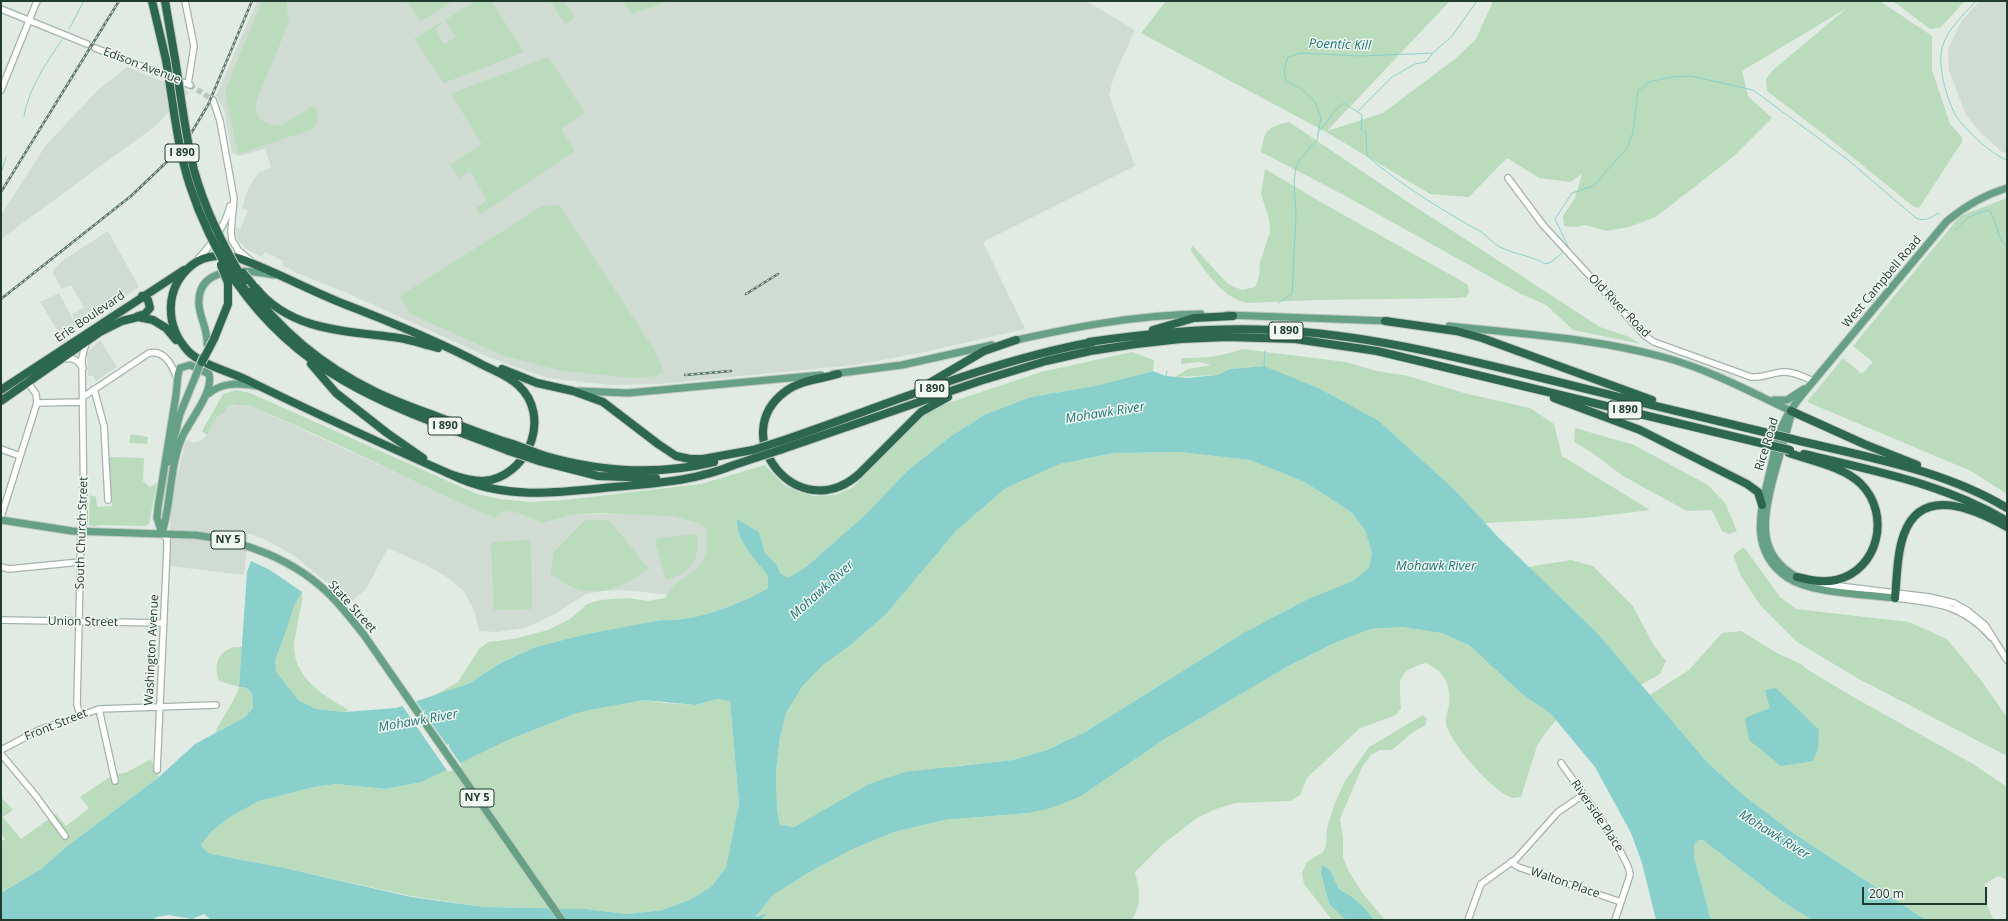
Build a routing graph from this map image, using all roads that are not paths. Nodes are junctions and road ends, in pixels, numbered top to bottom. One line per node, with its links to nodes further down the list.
1 (38, 1): 8 (street)
2 (152, 1): 11 (highway)
3 (157, 1): 11 (highway, I 890)
4 (166, 1): 11 (highway, I 890)
5 (170, 1): 11 (highway)
6 (185, 1): 10 (street, Edison Avenue)
7 (1, 9): 8 (street)
8 (30, 20): 9 (street); 12 (street)
9 (87, 44)
10 (95, 48)
11 (171, 60): 17 (highway, I 890, bridge); 21 (highway, I 890, bridge)
12 (1, 90)
13 (212, 100): 14 (street)
14 (229, 172): 18 (street); 19 (street)
15 (1508, 178): 41 (street, Old River Road)
16 (2007, 188): 41 (main road, West Campbell Road)
17 (226, 249): 21 (highway, I 890, bridge); 32 (highway, bridge)
18 (193, 264): 19 (highway, Erie Boulevard); 22 (highway, Erie Boulevard); 30 (highway)
19 (262, 267): 20 (highway, Erie Boulevard)
20 (288, 279): 27 (main road); 32 (highway, Erie Boulevard)
21 (236, 282): 27 (highway); 31 (highway, I 890); 42 (highway, I 890)
22 (142, 296): 24 (highway); 40 (highway, Erie Boulevard)
23 (1233, 316): 25 (main road); 26 (main road); 28 (highway)
24 (130, 318): 29 (highway, Erie Boulevard); 30 (highway, Erie Boulevard)
25 (1386, 321): 47 (main road); 54 (highway)
26 (1016, 340): 36 (main road); 53 (highway)
27 (211, 342): 34 (highway, bridge)
28 (1089, 342): 53 (highway, I 890); 54 (highway, I 890)
29 (86, 343): 33 (highway, Erie Boulevard); 35 (street, South Church Street)
30 (188, 352): 43 (highway)
31 (300, 352): 42 (highway, I 890); 62 (highway)
32 (466, 356): 46 (highway); 62 (highway)
33 (64, 359): 35 (street); 40 (highway, Erie Boulevard)
34 (202, 362): 63 (main road, bridge)
35 (83, 369): 48 (street, South Church Street)
36 (838, 374): 37 (highway); 46 (main road)
37 (1002, 374): 38 (highway, I 890); 55 (highway, I 890)
38 (1488, 377): 57 (highway, I 890, bridge); 66 (highway)
39 (177, 379): 44 (street); 50 (main road, Washington Avenue); 63 (main road, Washington Avenue)
40 (26, 380): 45 (highway, Erie Boulevard); 49 (highway, Erie Boulevard); 51 (street)
41 (1813, 381): 47 (main road); 52 (main road, West Campbell Road)
42 (354, 384): 60 (highway, I 890, bridge)
43 (260, 387): 50 (main road); 62 (highway)
44 (94, 389): 48 (street); 65 (street)
45 (1, 390)
46 (573, 391): 58 (highway)
47 (1761, 396): 52 (main road)
48 (82, 399): 51 (street); 71 (street, South Church Street)
49 (1, 401)
50 (201, 402): 72 (main road, Washington Avenue)
51 (37, 403): 59 (street)
52 (1791, 411): 64 (highway); 66 (main road, Rice Road); 75 (main road, Rice Road)
53 (860, 414): 55 (highway, I 890)
54 (1720, 421): 64 (highway, I 890, bridge)
55 (779, 446): 58 (highway, I 890, bridge)
56 (1, 449): 59 (street)
57 (1789, 452): 70 (highway, I 890); 75 (highway)
58 (754, 454): 60 (highway, I 890); 61 (highway, I 890)
59 (20, 456): 68 (street)
60 (540, 458): 61 (highway, I 890)
61 (734, 465): 62 (highway)
62 (443, 471)
63 (162, 483): 72 (main road, Washington Avenue)
64 (1983, 495): 67 (highway, I 890)
65 (108, 500)
66 (1762, 504): 76 (main road, Rice Road)
67 (2007, 508)
68 (1, 517)
69 (1, 520): 71 (main road, State Street / NY 5)
70 (2001, 522): 76 (highway)
71 (81, 532): 72 (main road, State Street / NY 5); 73 (street, South Church Street)
72 (162, 533): 79 (street, Washington Avenue); 93 (main road, State Street / NY 5)
73 (80, 562): 74 (street); 78 (street, South Church Street)
74 (1, 567)
75 (1797, 577): 76 (street, Rice Road)
76 (1895, 595): 80 (street, Rice Road)
77 (1, 620): 78 (street, Union Street)
78 (79, 622): 79 (street, Union Street); 84 (street, South Church Street)
79 (164, 624): 82 (street, Washington Avenue)
80 (2007, 660)
81 (216, 705): 82 (street, Front Street)
82 (160, 706): 83 (street, Front Street); 87 (street, Washington Avenue)
83 (99, 709): 84 (street, Front Street); 88 (street)
84 (80, 714): 85 (street, Front Street)
85 (1, 751): 90 (street)
86 (1562, 763): 89 (street, Riverside Place)
87 (157, 770)
88 (115, 781)
89 (1583, 795): 91 (street); 92 (street, Riverside Place)
90 (65, 836)
91 (1511, 862): 92 (street, Walton Place); 94 (street)
92 (1621, 902): 95 (street)
93 (562, 920)
94 (1468, 920)
95 (1615, 920)

